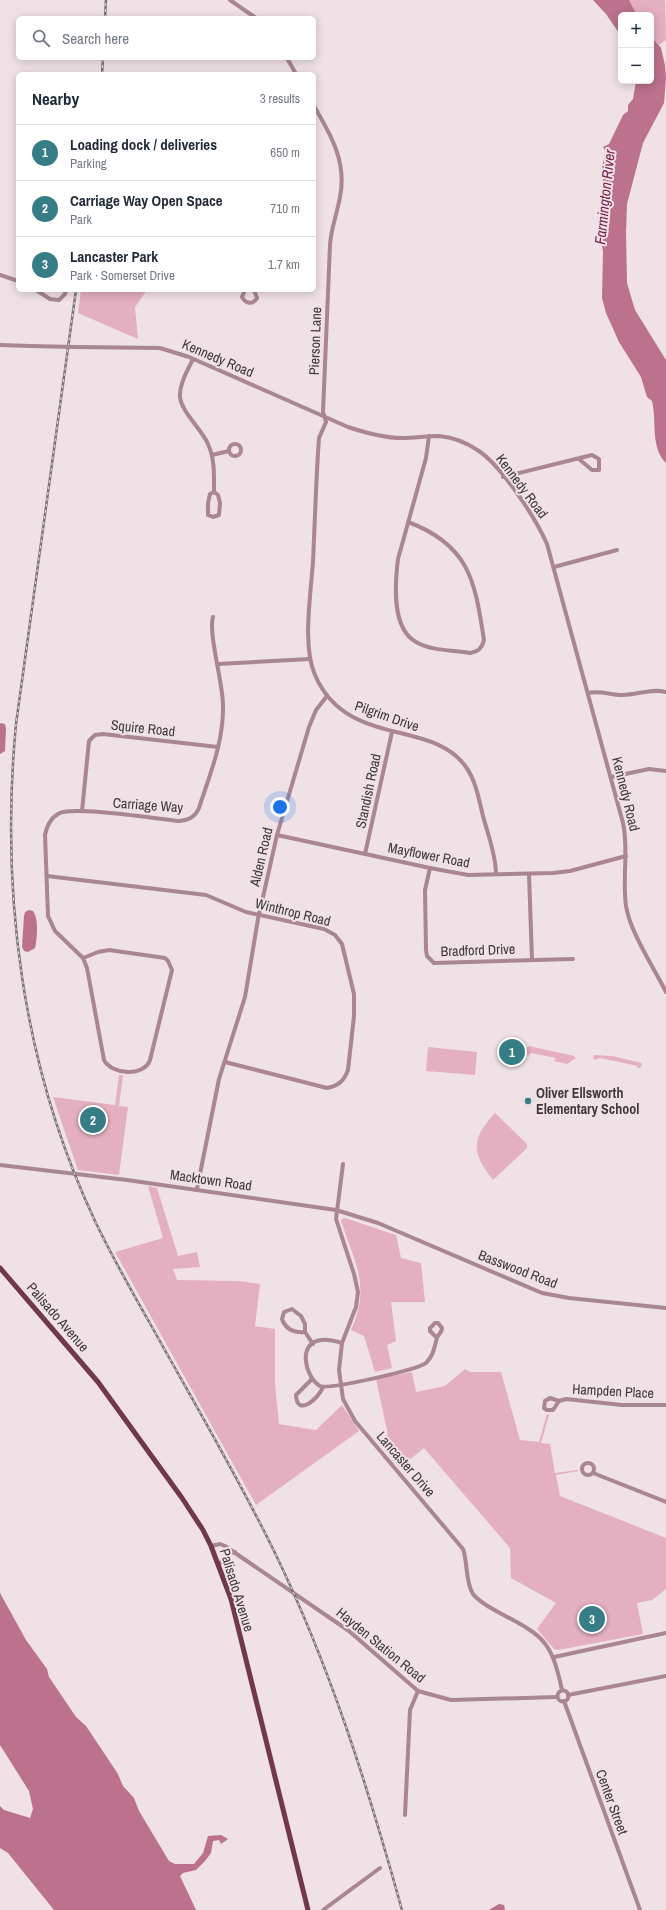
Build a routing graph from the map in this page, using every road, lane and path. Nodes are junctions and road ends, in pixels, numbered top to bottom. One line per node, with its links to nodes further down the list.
1 (230, 0): 2 (street)
2 (253, 16)
3 (288, 60): 4 (street)
4 (295, 72)
5 (316, 110): 14 (street, Pierson Lane)
6 (0, 275): 7 (street)
7 (16, 280)
8 (40, 292): 9 (street)
9 (66, 292)
10 (244, 292): 11 (street)
11 (255, 292)
12 (0, 345): 13 (street, Kennedy Road, bridge)
13 (193, 359): 14 (street, Kennedy Road); 17 (street)
14 (324, 417): 15 (street, Kennedy Road); 25 (street, Pilgrim Drive)
15 (429, 436): 19 (street, Kennedy Road); 21 (street)
16 (229, 451): 17 (street)
17 (212, 455): 20 (street)
18 (580, 459): 18 (street); 19 (street)
19 (503, 477): 23 (street, Kennedy Road)
20 (214, 492): 20 (street)
21 (408, 522): 21 (street)
22 (617, 550): 23 (street)
23 (554, 567): 28 (street, Kennedy Road)
24 (213, 617): 26 (street, Carriage Way)
25 (310, 659): 26 (street); 29 (street, Pilgrim Drive)
26 (218, 664): 31 (street, Carriage Way)
27 (666, 692): 28 (street)
28 (588, 693): 33 (street, Kennedy Road)
29 (327, 696): 30 (street, Pilgrim Drive); 35 (street, Alden Road)
30 (392, 732): 36 (street, Standish Road); 39 (street, Pilgrim Drive)
31 (218, 747): 34 (street, Carriage Way); 34 (street, Squire Road)
32 (666, 772): 33 (street)
33 (611, 778): 37 (street, Kennedy Road)
34 (82, 811): 41 (street, Carriage Way)
35 (277, 835): 36 (street, Mayflower Road); 42 (street, Alden Road)
36 (365, 854): 38 (street, Mayflower Road)
37 (626, 856): 40 (street, Mayflower Road); 46 (street, Kennedy Road)
38 (430, 868): 39 (street, Mayflower Road); 45 (street, Bradford Drive)
39 (496, 874): 40 (street, Mayflower Road)
40 (529, 874): 45 (street)
41 (47, 876): 42 (street, Winthrop Road); 43 (street, Carriage Way)
42 (259, 915): 47 (street, Alden Road); 47 (street, Winthrop Road)
43 (83, 958): 43 (street, Carriage Way)
44 (573, 959): 45 (street, Bradford Drive)
45 (532, 960)
46 (666, 992)
47 (225, 1062): 50 (street, Alden Road)
48 (343, 1164): 51 (street, Lancaster Drive)
49 (0, 1165): 50 (street, Macktown Road)
50 (197, 1189): 51 (street, Macktown Road)
51 (336, 1210): 52 (street, Macktown Road); 57 (street, Lancaster Drive)
52 (415, 1238): 54 (street, Basswood Road)
53 (0, 1268): 66 (main road, Palisado Avenue)
54 (666, 1308)
55 (305, 1332): 55 (street); 58 (street)
56 (437, 1338): 60 (street)
57 (342, 1343): 58 (street); 60 (street, Lancaster Drive)
58 (313, 1344): 59 (street)
59 (312, 1379): 61 (street); 61 (street)
60 (340, 1385): 61 (street); 70 (street, Lancaster Drive)
61 (323, 1387)
62 (559, 1401): 63 (street, Hampden Place)
63 (666, 1405)
64 (593, 1473): 65 (street)
65 (666, 1502)
66 (212, 1546): 67 (street, Hayden Station Road); 68 (main road, Palisado Avenue)
67 (235, 1552): 68 (street); 73 (street, Hayden Station Road)
68 (219, 1564): 79 (main road, Palisado Avenue)
69 (666, 1633): 70 (street)
70 (554, 1657): 72 (street, Lancaster Drive)
71 (666, 1676): 74 (street)
72 (562, 1690): 74 (street); 75 (street)
73 (418, 1691): 75 (street, Hayden Station Road); 77 (street)
74 (568, 1695): 76 (street)
75 (557, 1696): 76 (street)
76 (564, 1701): 81 (street, Center Street)
77 (405, 1815)
78 (380, 1868): 80 (street)
79 (308, 1910)
80 (323, 1910)
81 (640, 1910)

